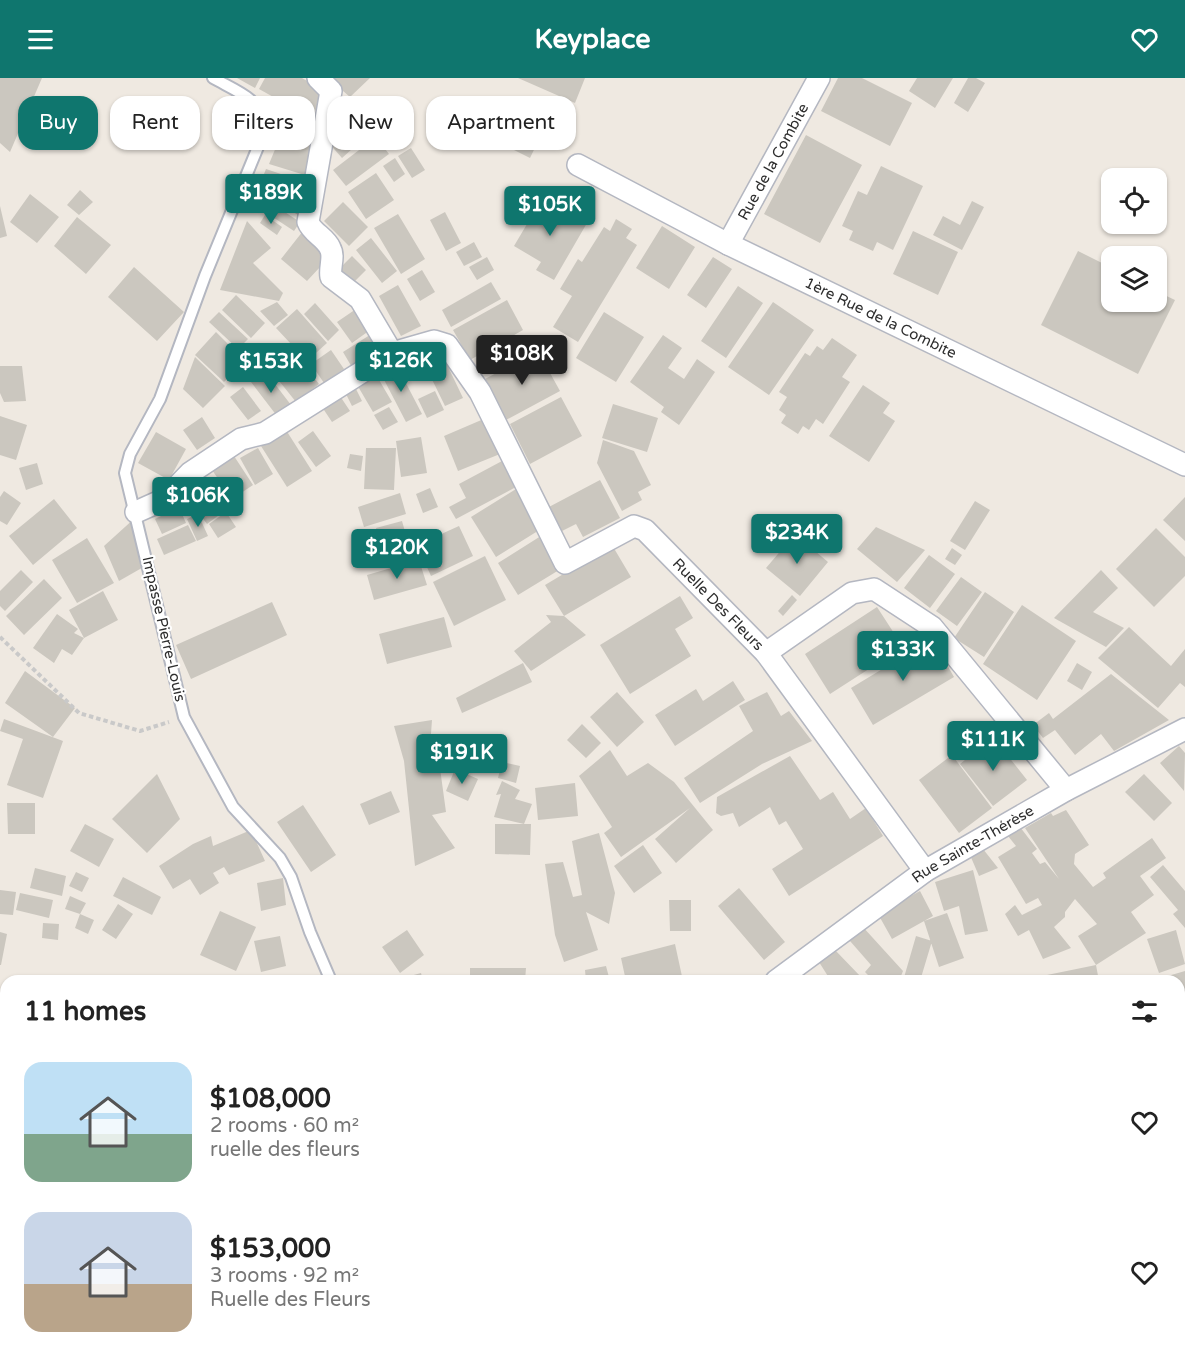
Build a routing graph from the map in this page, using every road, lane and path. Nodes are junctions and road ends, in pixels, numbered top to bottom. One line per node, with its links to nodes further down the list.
1 (213, 78): 8 (lane, Impasse Pierre-Louis)
2 (318, 78): 6 (street)
3 (819, 78): 5 (street, Rue de la Combite)
4 (579, 165): 5 (street, 1ère Rue de la Combite)
5 (728, 244): 7 (street, 1ère Rue de la Combite)
6 (392, 353): 8 (street); 10 (street, Ruelle Des Fleurs)
7 (1185, 465)
8 (136, 512): 11 (lane, Impasse Pierre-Louis)
9 (0, 637): 11 (path)
10 (766, 653): 13 (street); 14 (street, Ruelle Des Fleurs)
11 (184, 717): 15 (lane, Impasse Pierre-Louis)
12 (1185, 729): 13 (street, Rue Sainte-Thérèse)
13 (1066, 790): 14 (street, Rue Sainte-Thérèse)
14 (925, 871): 16 (street, Rue Sainte-Thérèse)
15 (329, 975)
16 (784, 975)

